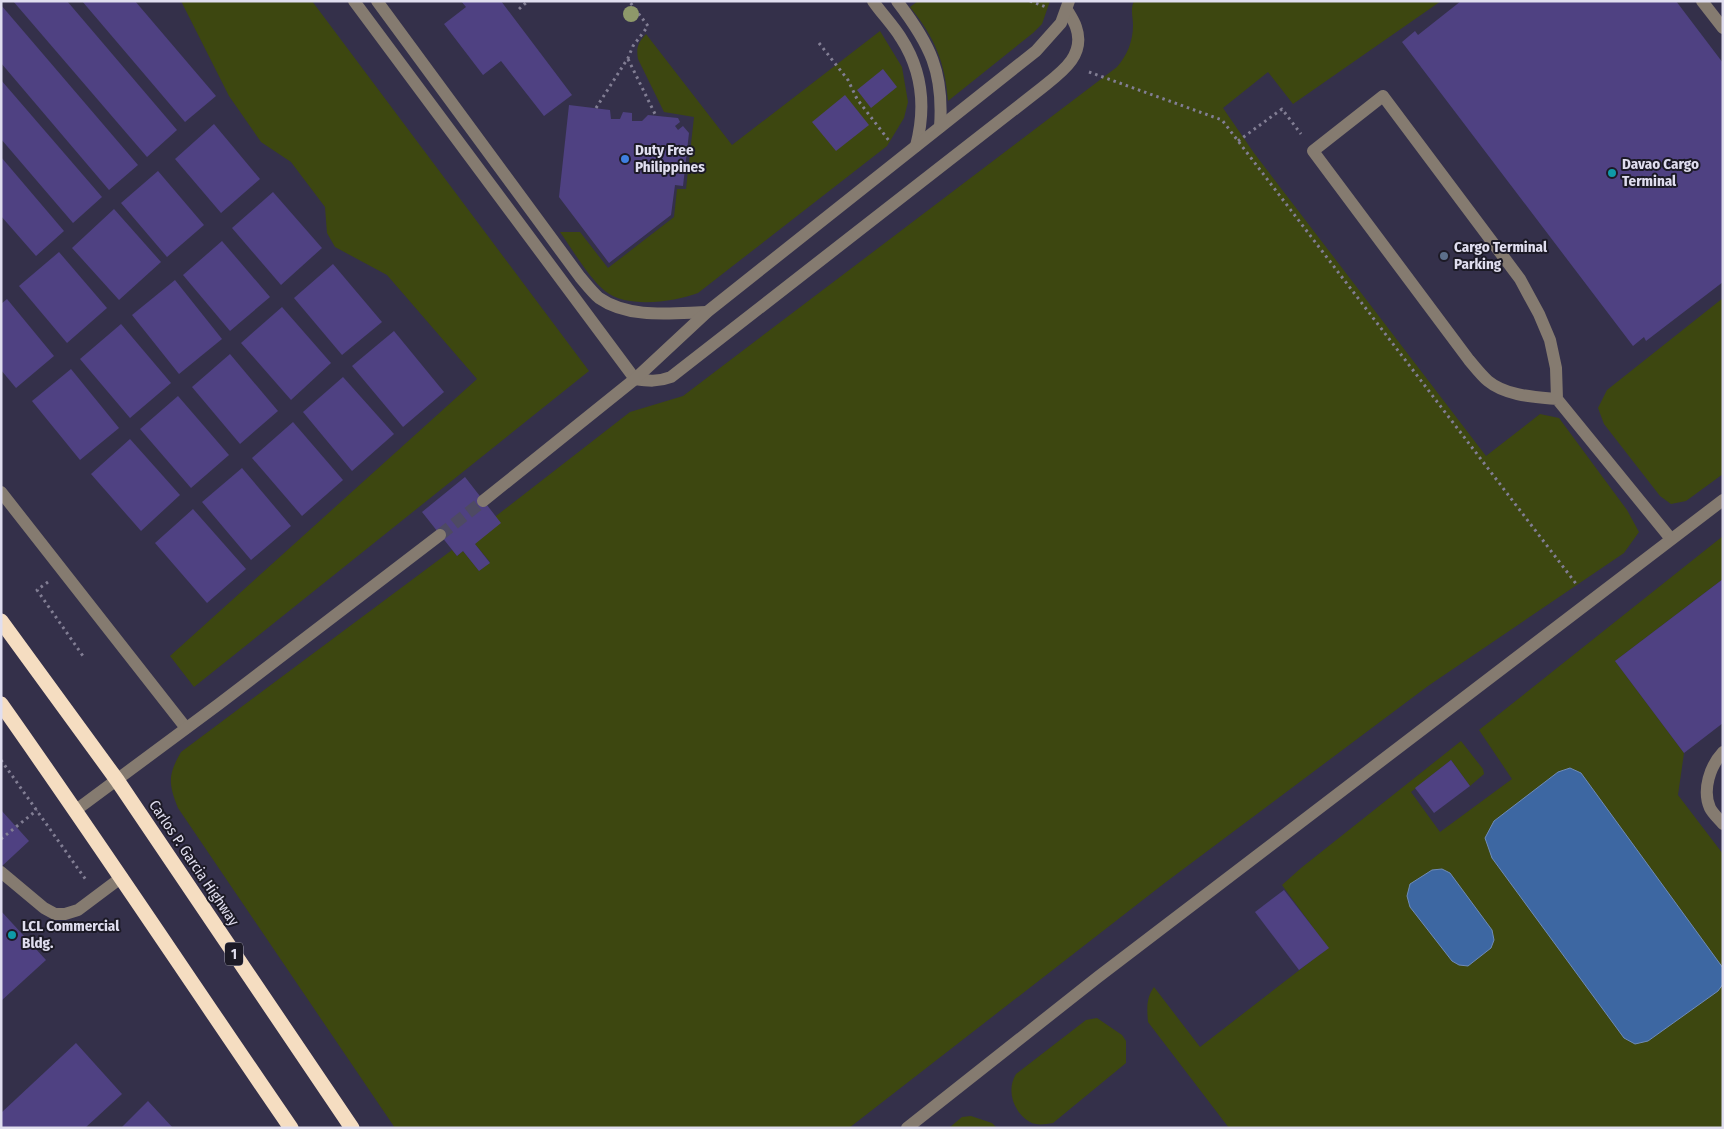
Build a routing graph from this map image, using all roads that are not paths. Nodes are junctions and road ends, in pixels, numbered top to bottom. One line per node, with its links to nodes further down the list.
1 (354, 1): 11 (street)
2 (377, 1): 10 (street)
3 (873, 1): 9 (street)
4 (897, 1): 8 (street)
5 (1702, 1): 7 (street)
6 (1068, 6): 8 (street); 11 (street)
7 (1723, 28)
8 (940, 127): 9 (street)
9 (916, 146): 10 (street)
10 (707, 312): 11 (street)
11 (635, 379): 15 (street)
12 (1557, 399): 12 (street); 17 (street)
13 (1, 492): 20 (street)
14 (1723, 500): 17 (street)
15 (483, 501)
16 (440, 535): 20 (street)
17 (1671, 539): 29 (street)
18 (1, 620): 22 (highway, Carlos P. Garcia Highway / 1)
19 (1, 704): 23 (highway)
20 (186, 728): 22 (street)
21 (1723, 752): 24 (street)
22 (117, 780): 23 (street); 28 (highway, Carlos P. Garcia Highway / 1)
23 (76, 810): 26 (highway)
24 (1723, 824)
25 (1, 872): 26 (street)
26 (122, 877): 27 (highway)
27 (292, 1128)
28 (352, 1128)
29 (907, 1128)

